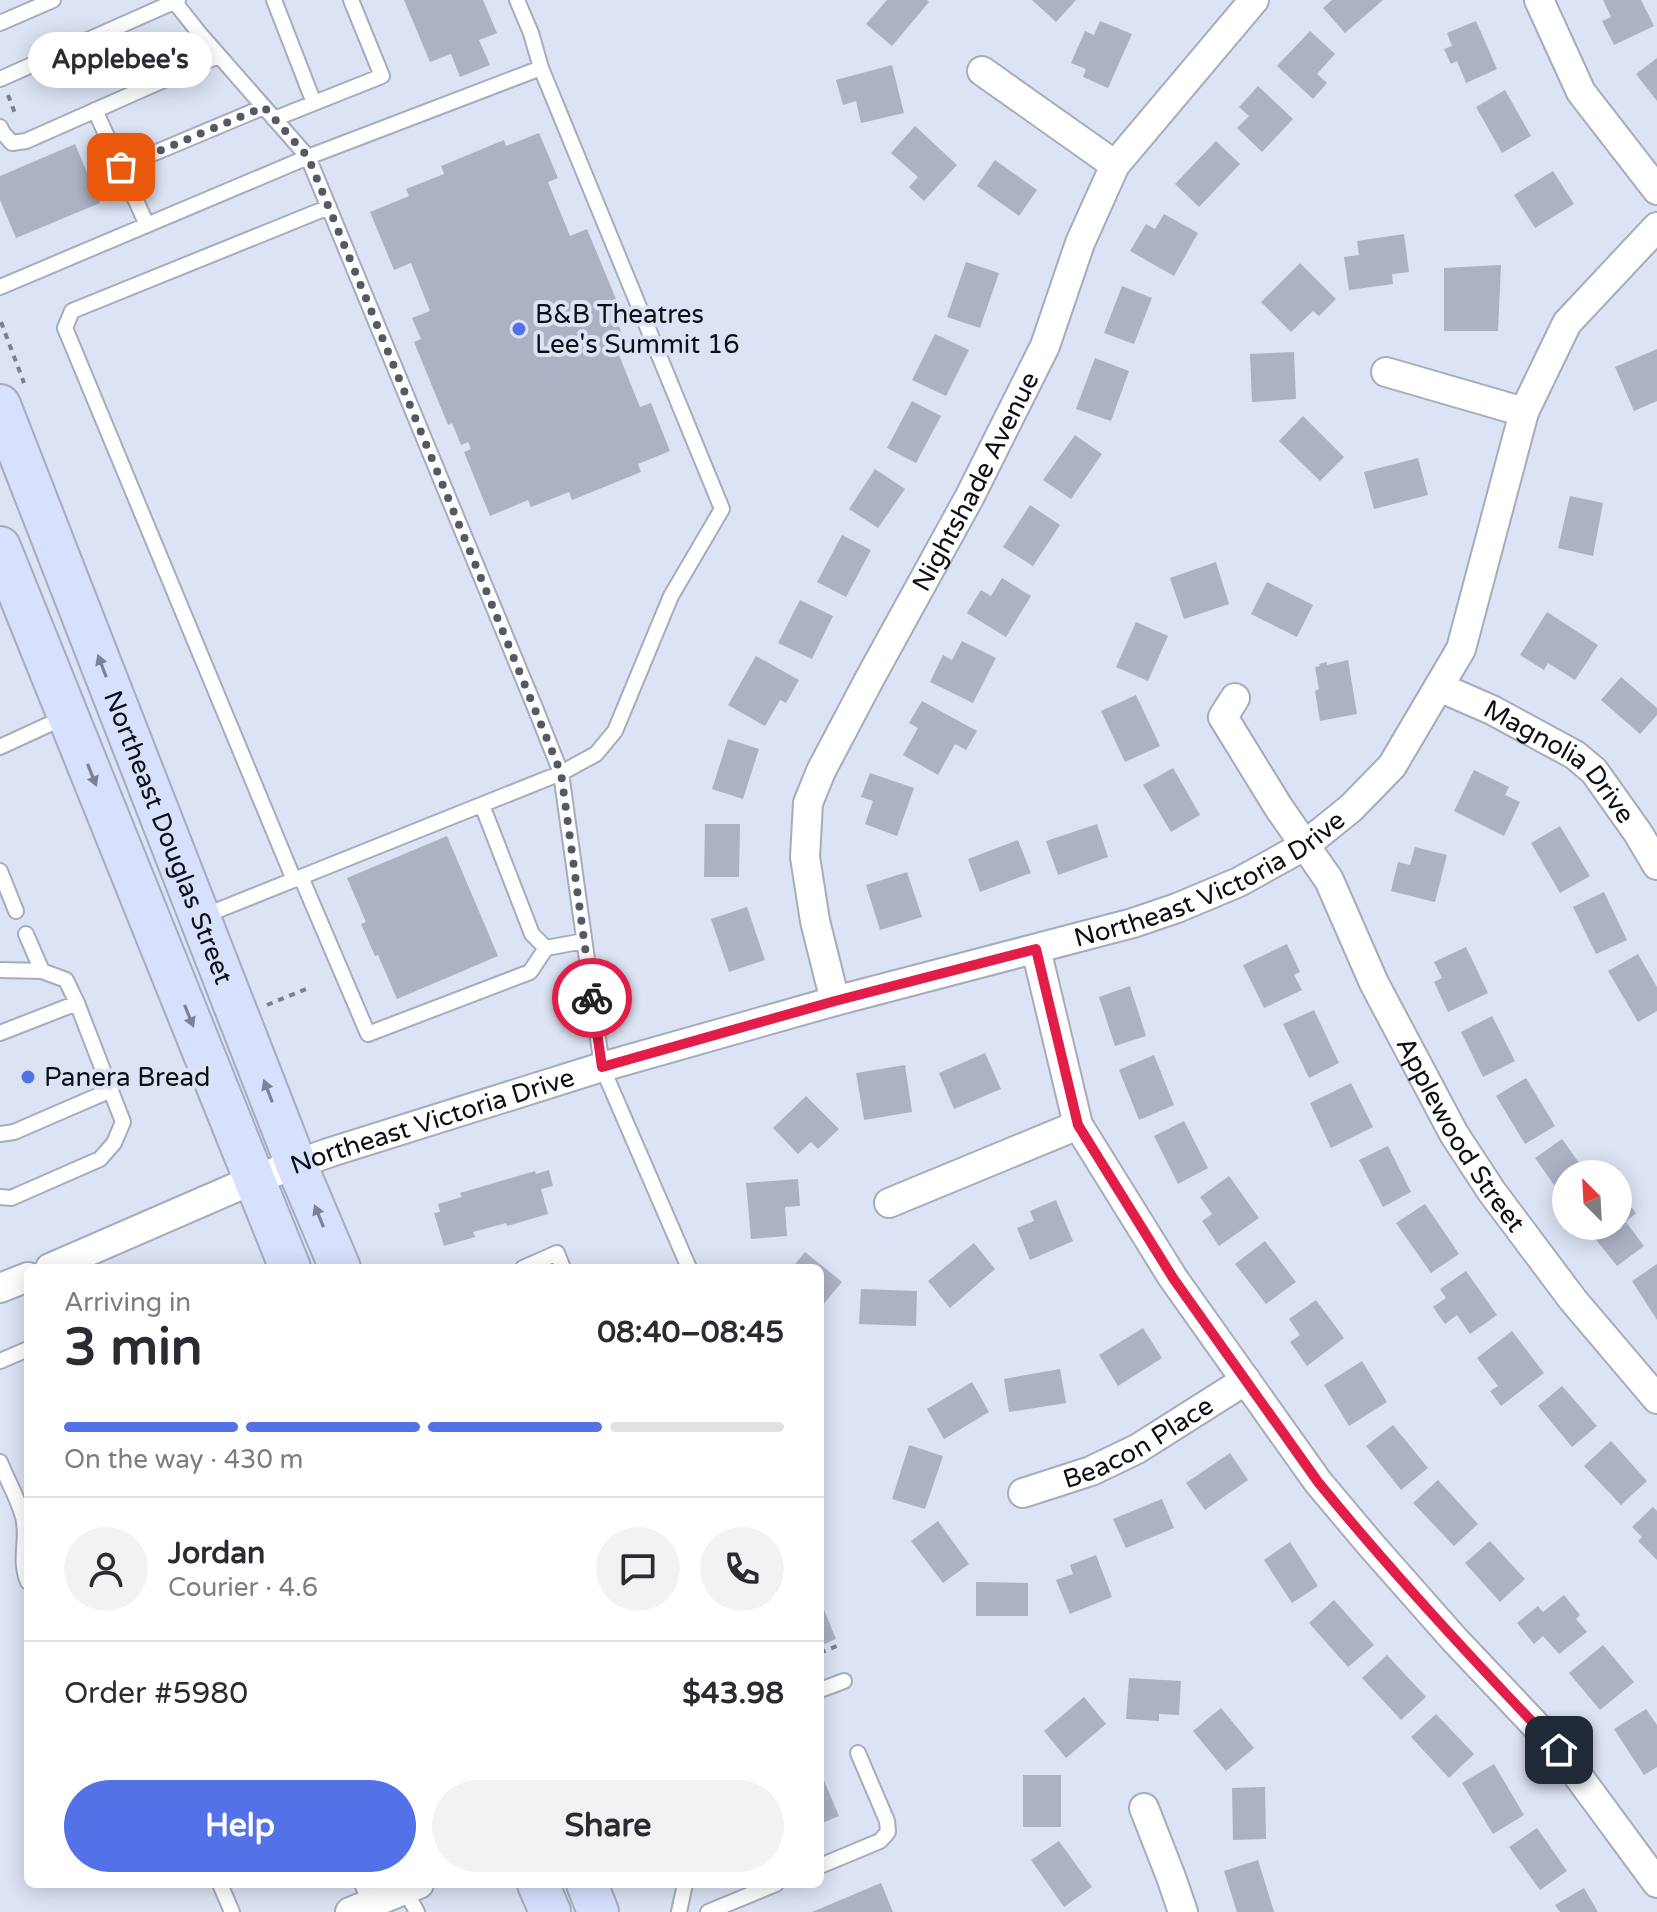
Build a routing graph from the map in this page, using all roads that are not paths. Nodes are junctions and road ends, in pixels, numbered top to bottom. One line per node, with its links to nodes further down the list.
1 (53, 0): 8 (lane)
2 (274, 0): 13 (lane)
3 (351, 0): 13 (lane)
4 (517, 0): 10 (lane)
5 (1254, 0): 18 (street, Nightshade Avenue)
6 (1539, 0): 20 (street)
7 (175, 1): 9 (lane); 12 (lane)
8 (0, 23)
9 (218, 56): 14 (lane); 15 (lane)
10 (541, 68): 17 (lane); 33 (lane)
11 (982, 71): 18 (street)
12 (3, 84)
13 (314, 103): 15 (lane)
14 (95, 110): 16 (lane); 19 (lane)
15 (269, 113): 17 (lane); 19 (lane)
16 (0, 127)
17 (308, 157): 21 (lane); 22 (lane)
18 (1115, 165): 47 (street, Nightshade Avenue)
19 (121, 167): 22 (lane)
20 (1657, 190)
21 (329, 207): 33 (lane); 38 (lane)
22 (147, 225): 24 (lane)
23 (1657, 227): 27 (street, Northeast Victoria Drive)
24 (0, 287)
25 (1386, 372): 27 (street)
26 (0, 405): 40 (main road, Northeast Douglas Street, one-way to 26)
27 (1524, 412): 29 (street, Northeast Victoria Drive)
28 (0, 547): 31 (main road, Northeast Douglas Street)
29 (1439, 687): 35 (street, Northeast Victoria Drive); 36 (street, Magnolia Drive)
30 (1235, 698): 35 (street, Applewood Street)
31 (68, 716): 32 (lane); 55 (main road, Northeast Douglas Street, one-way to 55)
32 (0, 747)
33 (561, 773): 34 (lane); 42 (lane)
34 (482, 805): 38 (lane); 43 (lane)
35 (1304, 846): 44 (street, Northeast Victoria Drive); 69 (street, Applewood Street)
36 (1657, 865)
37 (0, 871): 39 (lane)
38 (298, 878): 40 (lane); 43 (lane)
39 (16, 911)
40 (200, 918): 54 (main road, Northeast Douglas Street, one-way to 40)
41 (26, 934): 46 (lane)
42 (584, 941): 43 (lane); 50 (lane)
43 (546, 948)
44 (1036, 949): 47 (street, Northeast Victoria Drive); 52 (street)
45 (0, 970): 46 (lane)
46 (42, 971): 48 (lane)
47 (835, 1001): 50 (street, Northeast Victoria Drive)
48 (77, 1003): 49 (lane); 51 (lane)
49 (0, 1033)
50 (602, 1067): 54 (street, Northeast Victoria Drive); 63 (lane)
51 (111, 1090): 53 (lane); 56 (lane)
52 (1078, 1125): 57 (street); 68 (street)
53 (0, 1134)
54 (296, 1164): 55 (street, Northeast Victoria Drive); 60 (main road, Northeast Douglas Street, one-way to 54)
55 (255, 1179): 58 (street, Northeast Victoria Drive); 59 (main road, Northeast Douglas Street)
56 (0, 1197)
57 (889, 1203)
58 (61, 1264)
59 (288, 1264)
60 (338, 1264)
61 (532, 1264): 62 (lane)
62 (561, 1264)
63 (687, 1264)
64 (24, 1279): 65 (street)
65 (0, 1288)
66 (24, 1351): 67 (lane)
67 (0, 1361)
68 (1246, 1380): 71 (street, Beacon Place); 80 (street)
69 (1657, 1399)
70 (0, 1462): 72 (lane)
71 (1023, 1493)
72 (24, 1524)
73 (24, 1546): 74 (lane)
74 (24, 1573)
75 (844, 1681): 76 (lane)
76 (824, 1688)
77 (858, 1753): 79 (lane)
78 (1144, 1808): 93 (street)
79 (824, 1864)
80 (1657, 1883)
81 (222, 1888): 89 (lane)
82 (540, 1888): 90 (main road)
83 (589, 1888): 91 (main road)
84 (685, 1888): 88 (lane)
85 (766, 1888): 92 (lane)
86 (414, 1895): 87 (street)
87 (361, 1900)
88 (682, 1911)
89 (232, 1912)
90 (550, 1912)
91 (598, 1912)
92 (708, 1912)
93 (1183, 1912)

